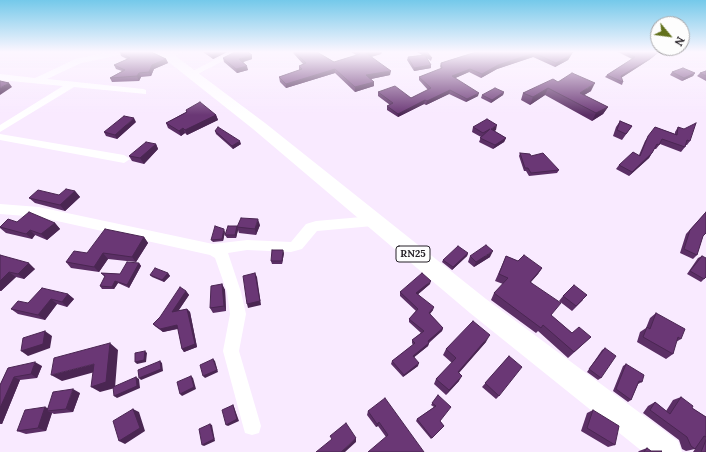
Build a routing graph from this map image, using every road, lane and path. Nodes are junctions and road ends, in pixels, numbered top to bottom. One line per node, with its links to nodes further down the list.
1 (52, 73): 4 (street)
2 (191, 74): 11 (main road, RN25)
3 (0, 77): 4 (street)
4 (35, 81): 5 (street)
5 (72, 84): 6 (street); 7 (street)
6 (143, 92)
7 (0, 129)
8 (0, 137): 9 (street)
9 (124, 159)
10 (0, 209): 12 (street)
11 (373, 221): 12 (street); 14 (main road, RN25)
12 (213, 250): 13 (street)
13 (252, 426)
14 (668, 452)

